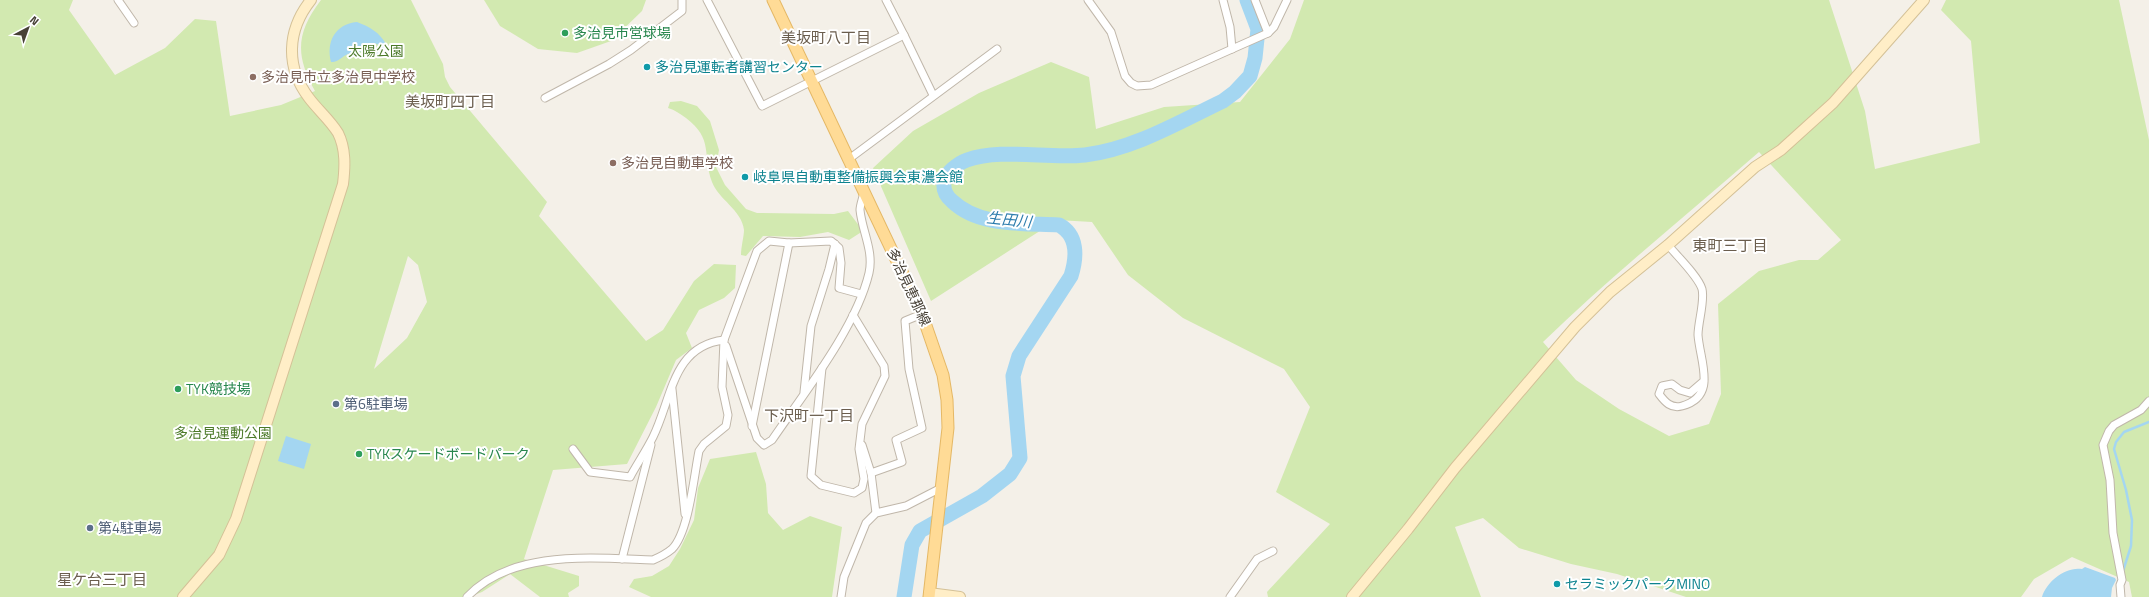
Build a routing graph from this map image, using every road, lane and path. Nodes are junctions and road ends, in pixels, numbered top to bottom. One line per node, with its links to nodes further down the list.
1 (118, 0): 12 (street)
2 (311, 0): 45 (street)
3 (682, 0): 19 (street)
4 (707, 0): 17 (street)
5 (773, 0): 17 (main road, 多治見恵那線)
6 (886, 0): 14 (street)
7 (1088, 0): 16 (street)
8 (1222, 0): 16 (street)
9 (1255, 0): 13 (street)
10 (1287, 0): 13 (street)
11 (1924, 0): 24 (street)
12 (134, 23)
13 (1268, 33): 16 (street)
14 (904, 35): 17 (street); 18 (street)
15 (997, 49): 18 (street)
16 (1232, 49)
17 (812, 83): 20 (main road, 多治見恵那線)
18 (933, 95): 20 (street)
19 (545, 98)
20 (849, 159): 21 (main road, 多治見恵那線)
21 (864, 192): 25 (street); 26 (main road, 多治見恵那線)
22 (789, 243): 23 (street); 28 (street); 34 (street)
23 (835, 244): 25 (street); 32 (street)
24 (1668, 245): 30 (street); 50 (street)
25 (861, 294): 27 (street)
26 (922, 314): 38 (street); 39 (main road, 多治見恵那線)
27 (853, 315): 29 (street); 36 (street)
28 (724, 340): 31 (street); 34 (street); 41 (street)
29 (823, 366): 32 (street); 36 (street)
30 (1704, 381): 30 (street)
31 (672, 387): 35 (street); 41 (street)
32 (804, 394): 34 (street)
33 (2149, 400): 51 (street)
34 (752, 426)
35 (653, 437): 37 (street); 43 (street)
36 (861, 441): 38 (street)
37 (573, 449)
38 (871, 473): 40 (street)
39 (941, 488): 40 (street); 44 (main road, 多治見恵那線)
40 (876, 513): 47 (street)
41 (685, 522): 43 (street)
42 (1273, 551): 49 (street)
43 (622, 559): 46 (street)
44 (929, 595): 48 (street)
45 (183, 597)
46 (467, 597)
47 (841, 597)
48 (960, 597)
49 (1230, 597)
50 (1352, 597)
51 (2122, 597)

